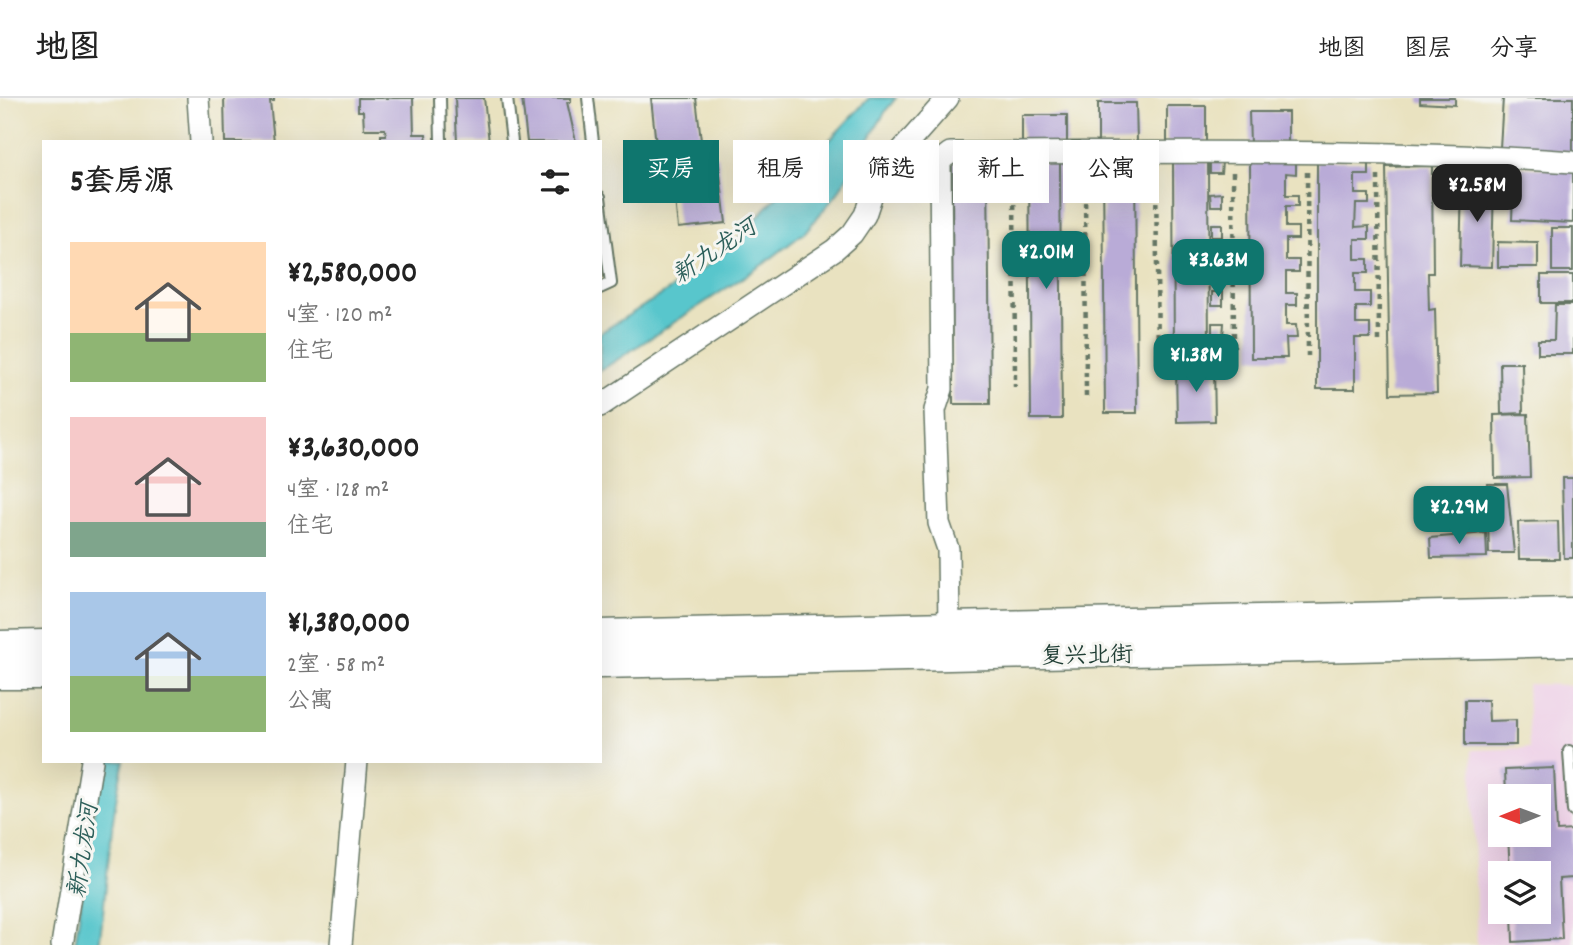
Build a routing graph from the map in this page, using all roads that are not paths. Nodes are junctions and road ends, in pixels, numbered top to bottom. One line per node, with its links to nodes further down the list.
1 (198, 98): 6 (street)
2 (440, 98): 7 (lane)
3 (507, 98): 8 (lane)
4 (588, 98): 9 (lane)
5 (948, 98): 13 (street)
6 (201, 140)
7 (441, 140)
8 (512, 140)
9 (593, 140)
10 (1573, 162): 15 (street)
11 (602, 213): 12 (lane)
12 (602, 287)
13 (602, 405)
14 (1573, 613): 15 (main road, 复兴北街)
15 (949, 628): 16 (main road, 复兴北街)
16 (602, 635)
17 (1573, 641): 20 (main road, 复兴北街)
18 (42, 645): 19 (main road)
19 (0, 646)
20 (602, 663)
21 (0, 674): 22 (main road)
22 (42, 674)
23 (1569, 751): 26 (lane)
24 (92, 763): 27 (street)
25 (357, 763): 28 (street)
26 (1573, 811)
27 (62, 945)
28 (341, 945)

